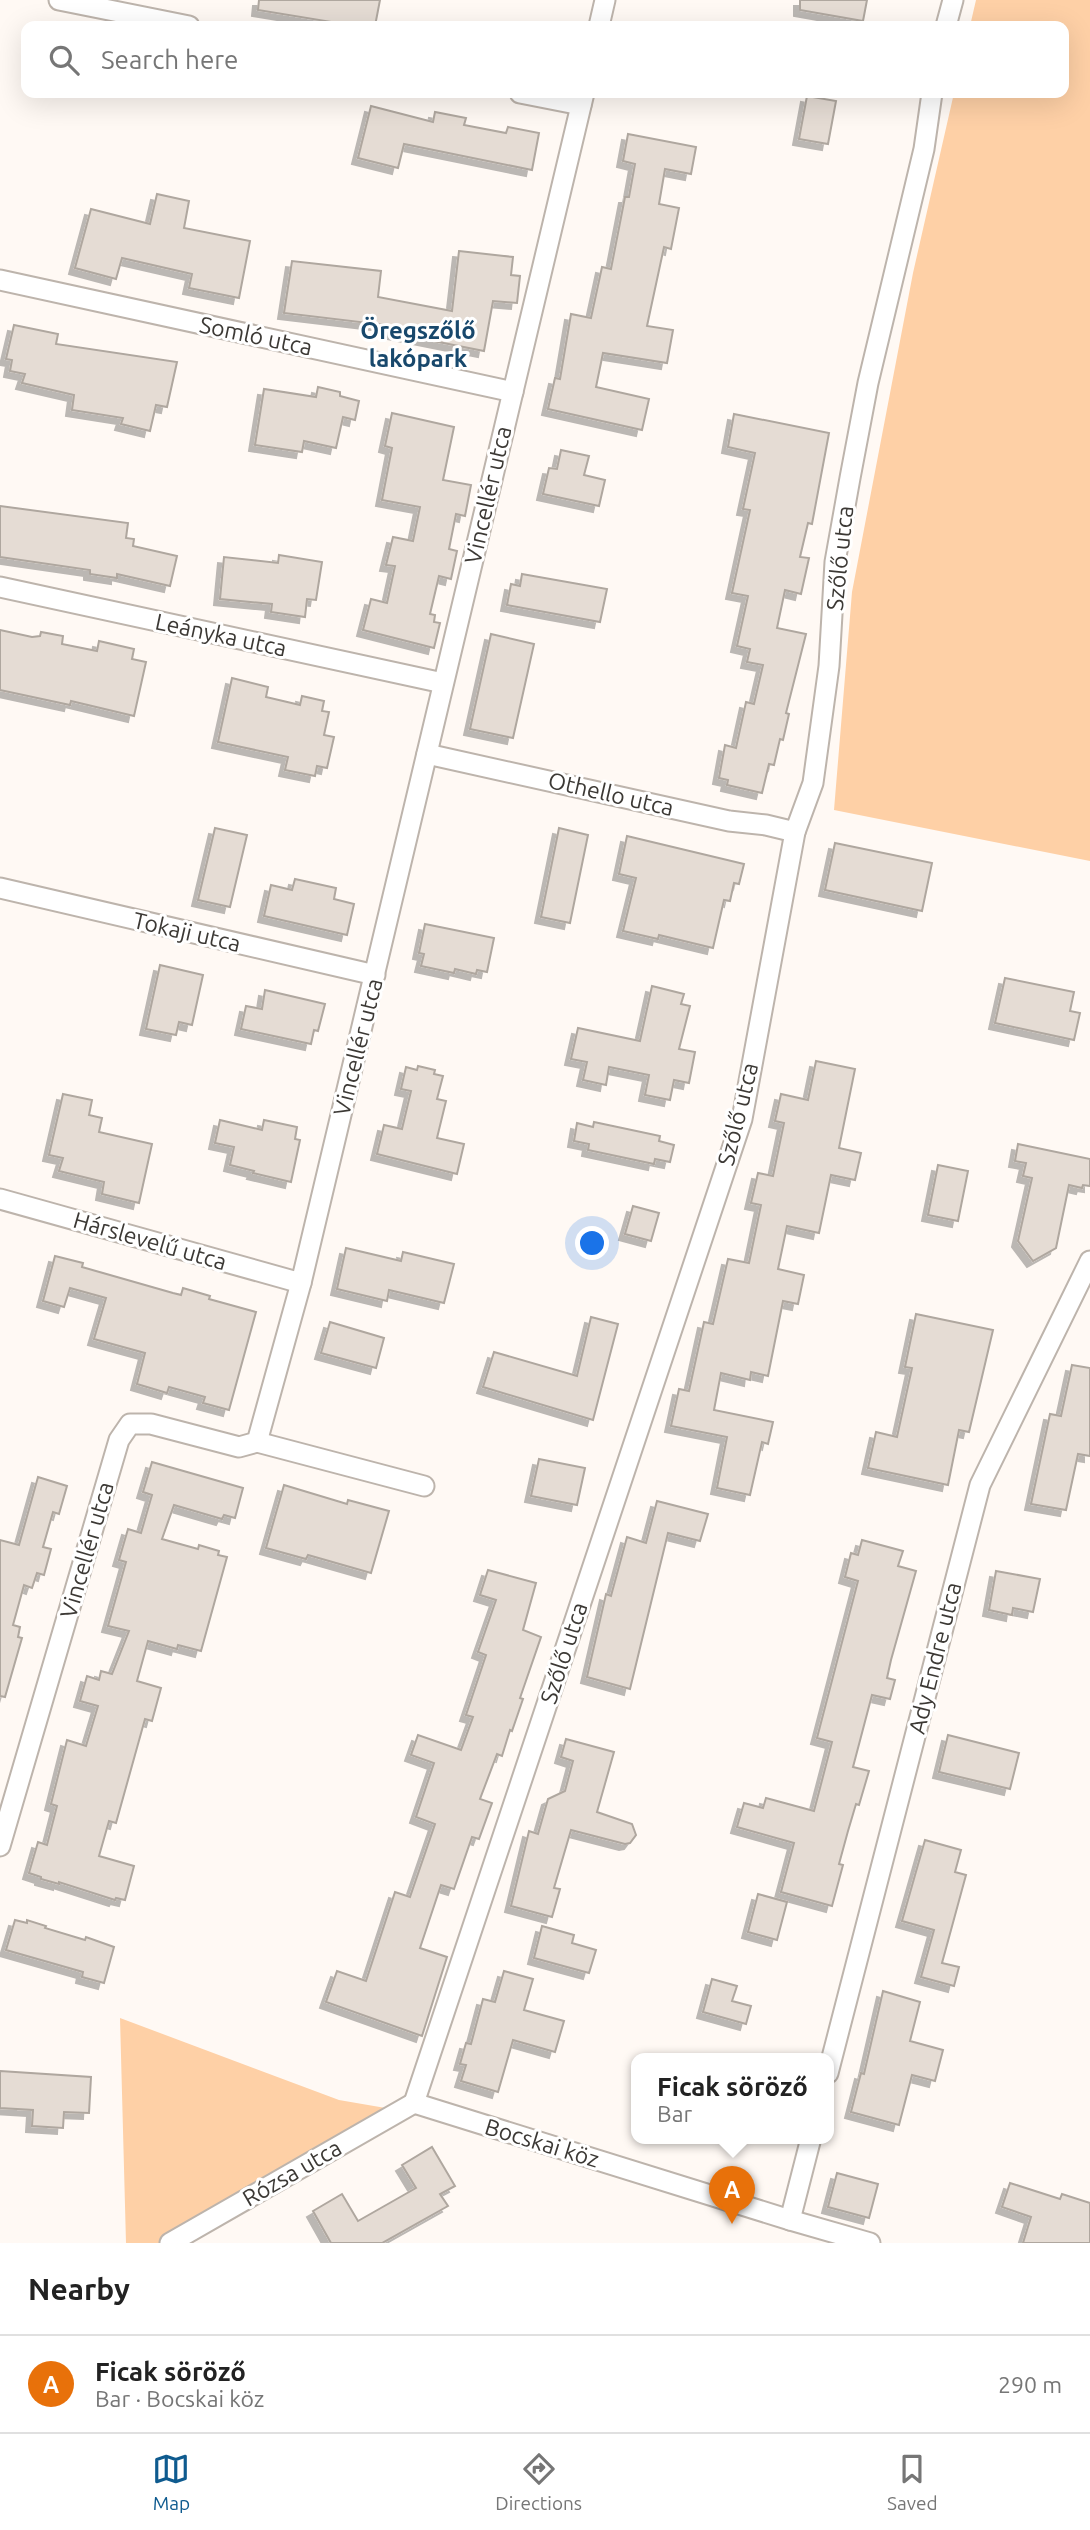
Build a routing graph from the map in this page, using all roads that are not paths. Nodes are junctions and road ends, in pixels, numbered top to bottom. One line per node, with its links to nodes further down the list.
1 (59, 0): 4 (street)
2 (605, 0): 5 (street)
3 (953, 0): 6 (street)
4 (164, 21)
5 (600, 21)
6 (947, 21)
7 (931, 98): 14 (street, Szőlő utca)
8 (582, 99): 10 (street, Vincellér utca)
9 (0, 280): 10 (street, Somló utca)
10 (513, 392): 12 (street, Vincellér utca)
11 (0, 587): 12 (street, Leányka utca)
12 (443, 682): 13 (street, Vincellér utca)
13 (427, 754): 14 (street, Othello utca); 16 (street, Vincellér utca)
14 (794, 832): 25 (street, Szőlő utca)
15 (0, 888): 16 (street, Tokaji utca)
16 (375, 975): 19 (street, Vincellér utca)
17 (0, 1199): 19 (street, Hárslevelű utca)
18 (1090, 1261): 24 (street, Ady Endre utca)
19 (301, 1283): 20 (street, Vincellér utca)
20 (257, 1442): 21 (street); 22 (street, Vincellér utca)
21 (424, 1486)
22 (5, 1810): 23 (street, Vincellér utca)
23 (0, 1846)
24 (833, 2053)
25 (414, 2103): 27 (street, Bocskai köz); 28 (street, Rózsa utca)
26 (809, 2144): 27 (street)
27 (790, 2220): 29 (street, Bocskai köz)
28 (170, 2243)
29 (870, 2243)

